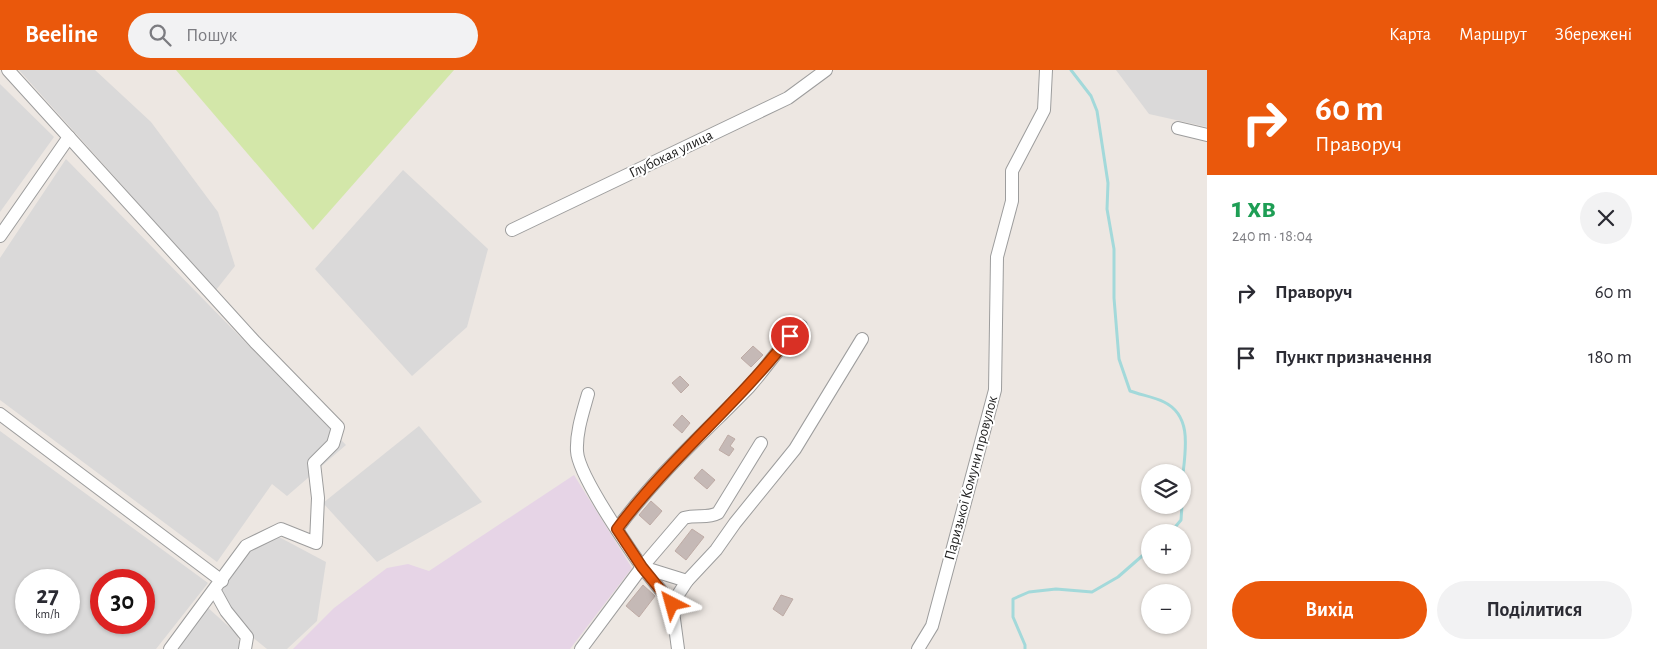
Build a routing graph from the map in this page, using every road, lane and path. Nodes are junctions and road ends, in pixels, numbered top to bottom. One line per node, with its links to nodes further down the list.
1 (8, 70): 6 (street)
2 (826, 70): 7 (street, Глубокая улица)
3 (1046, 70): 23 (street, Паризької Комуни провулок)
4 (1178, 128): 5 (street)
5 (1207, 135)
6 (69, 138): 8 (street); 17 (street)
7 (512, 230)
8 (0, 236)
9 (801, 326): 14 (street)
10 (862, 339): 16 (street)
11 (588, 394): 14 (street)
12 (0, 414): 17 (street)
13 (761, 443): 15 (street)
14 (617, 529): 15 (street)
15 (642, 567): 16 (street); 18 (street); 21 (street)
16 (687, 581): 18 (street)
17 (218, 586): 19 (street); 20 (street)
18 (672, 604): 22 (street)
19 (170, 649)
20 (245, 649)
21 (581, 649)
22 (678, 649)
23 (918, 649)

